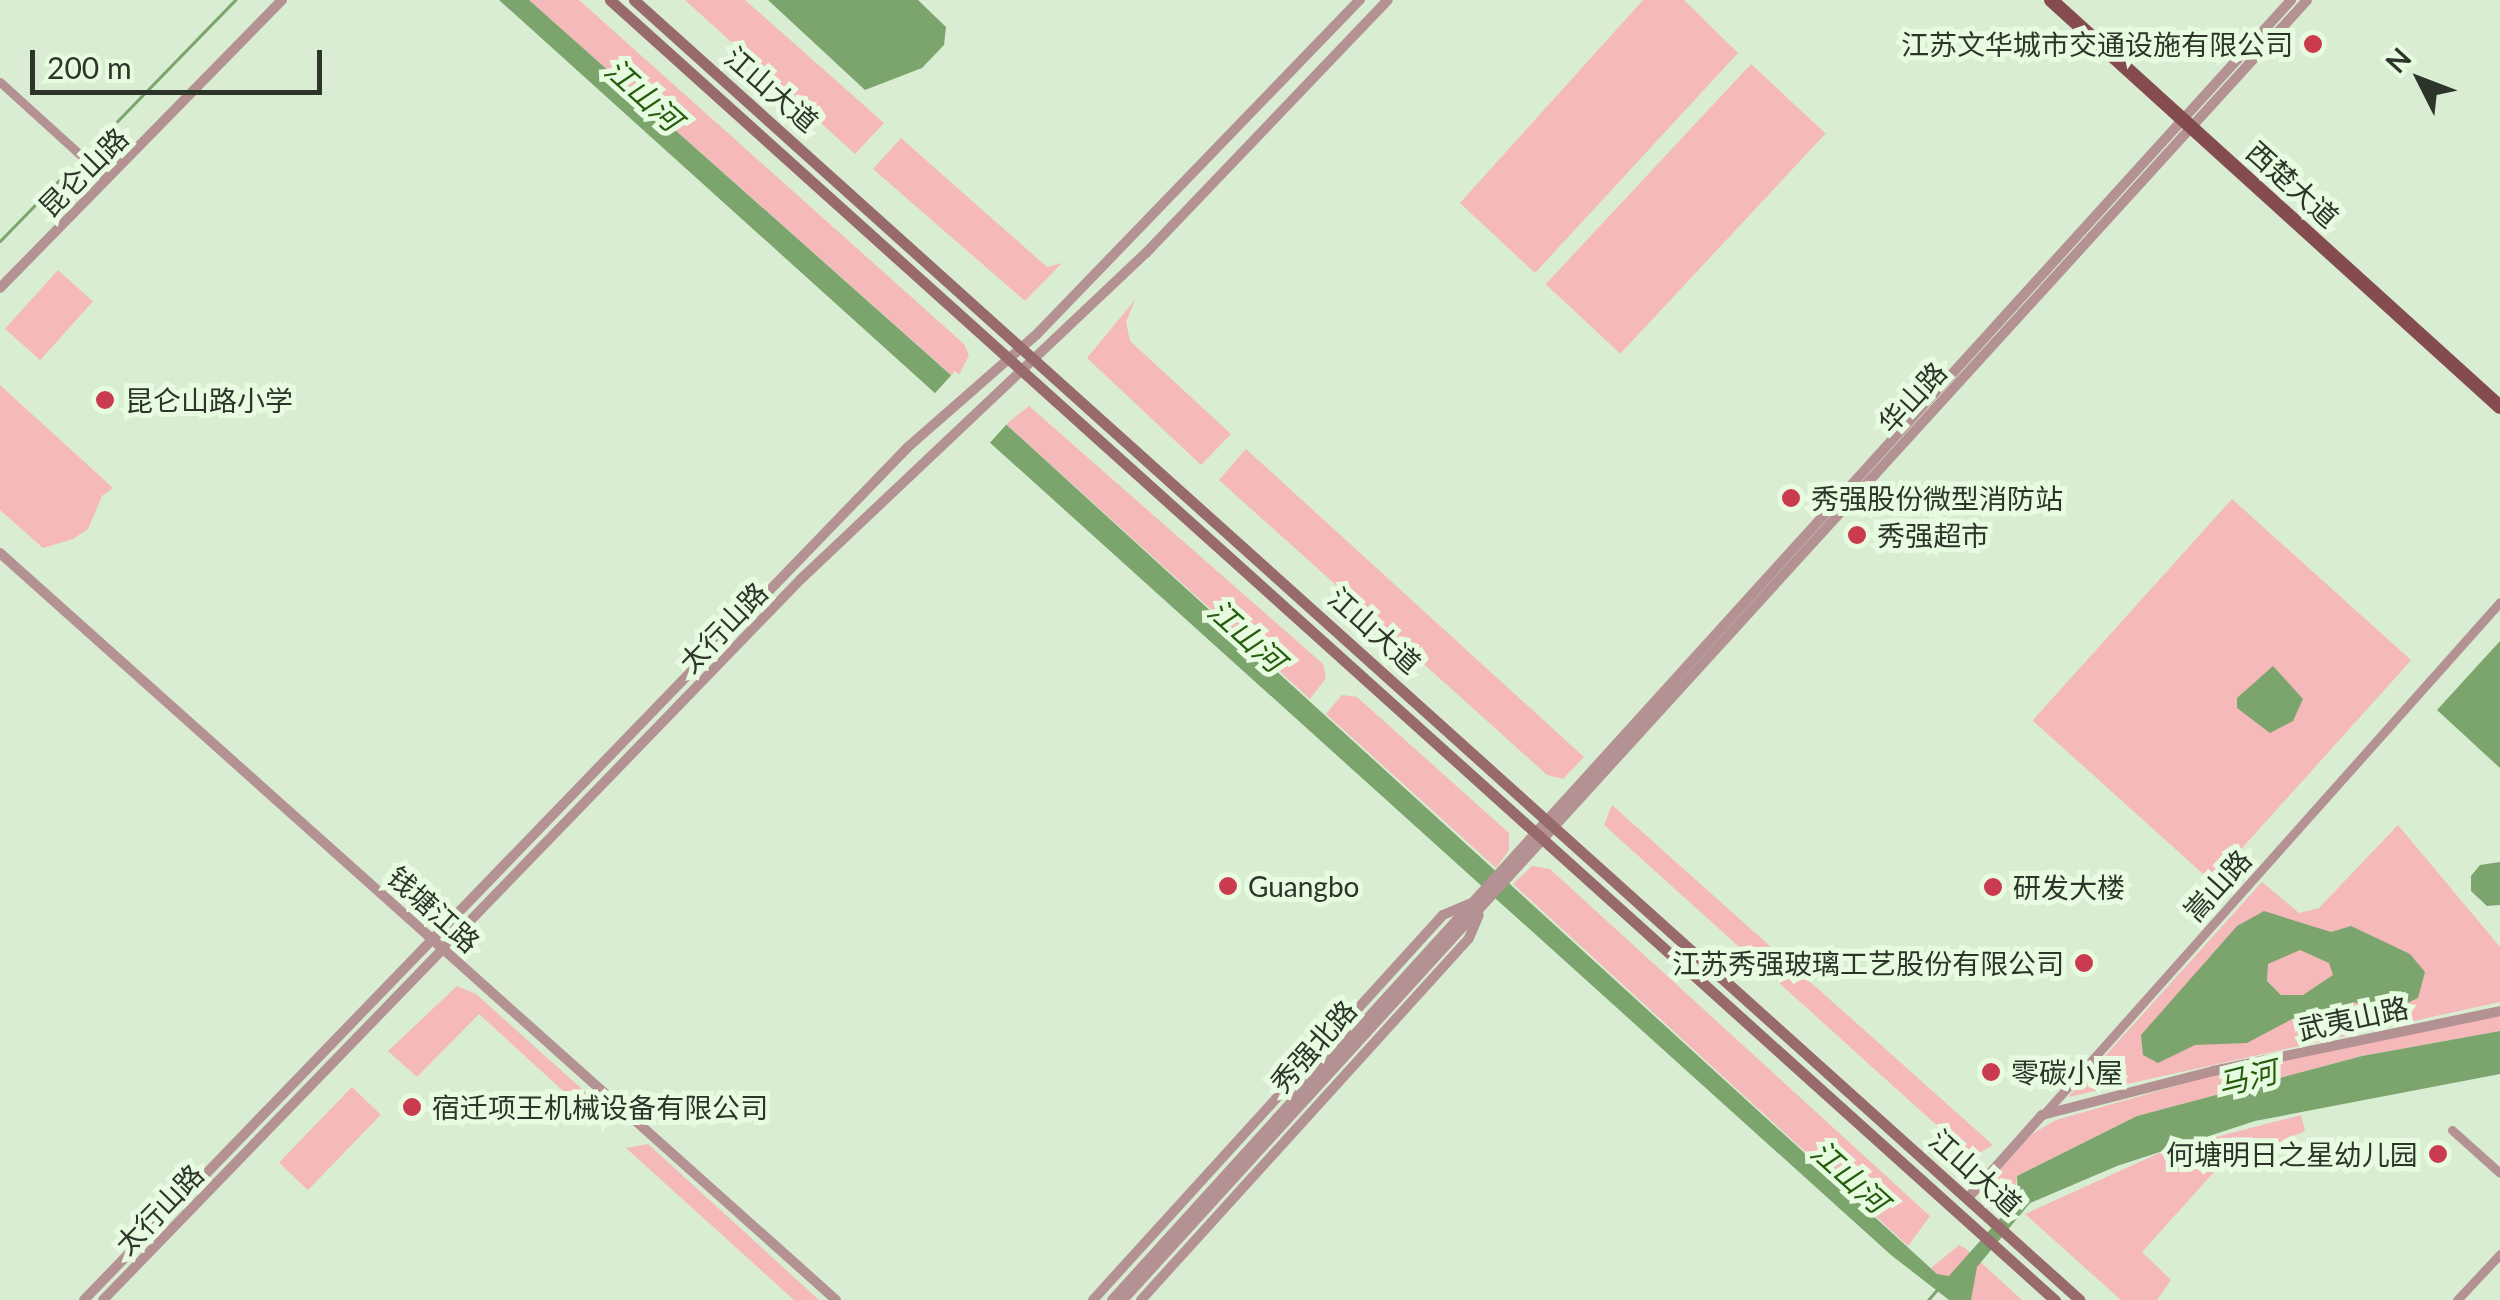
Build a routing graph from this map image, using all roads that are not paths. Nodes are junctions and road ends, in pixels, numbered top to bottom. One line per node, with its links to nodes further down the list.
1 (282, 0): 11 (street, 昆仑山路)
2 (610, 0): 14 (main road, 江山大道)
3 (634, 0): 13 (main road, 江山大道)
4 (1360, 0): 13 (street, 太行山路)
5 (1388, 0): 15 (street, 太行山路)
6 (2052, 0): 10 (main road, 西楚大道)
7 (2291, 0): 10 (street, 华山路)
8 (2307, 0): 10 (street, 华山路)
9 (0, 82): 11 (street)
10 (2188, 123): 17 (main road, 西楚大道); 20 (street, 华山路)
11 (107, 179): 12 (street, 昆仑山路)
12 (0, 288)
13 (1024, 345): 14 (street, 太行山路); 15 (main road, 江山大道)
14 (1011, 356): 16 (main road, 江山大道); 23 (street, 太行山路)
15 (1039, 358): 16 (street, 太行山路); 20 (main road, 江山大道)
16 (1026, 369): 21 (main road, 江山大道); 24 (street, 太行山路)
17 (2500, 407)
18 (0, 552): 23 (street, 钱塘江路)
19 (2500, 602): 26 (street, 嵩山路)
20 (1551, 824): 21 (street, 秀强北路); 29 (main road, 江山大道)
21 (1541, 835): 22 (street, 秀强北路); 38 (main road, 江山大道)
22 (1481, 901): 34 (street); 35 (street, 秀强北路); 36 (street, 秀强北路); 37 (street)
23 (433, 938): 24 (street, 钱塘江路); 31 (street, 太行山路)
24 (443, 947): 32 (street, 太行山路); 33 (street, 钱塘江路)
25 (2500, 1011): 26 (street, 武夷山路)
26 (2042, 1116): 29 (street, 嵩山路)
27 (2452, 1130): 28 (street)
28 (2500, 1173)
29 (1968, 1198): 39 (main road, 江山大道)
30 (2500, 1254): 40 (street)
31 (84, 1300)
32 (103, 1300)
33 (836, 1300)
34 (1093, 1300)
35 (1112, 1300)
36 (1123, 1300)
37 (1141, 1300)
38 (2055, 1300)
39 (2080, 1300)
40 (2457, 1300)

